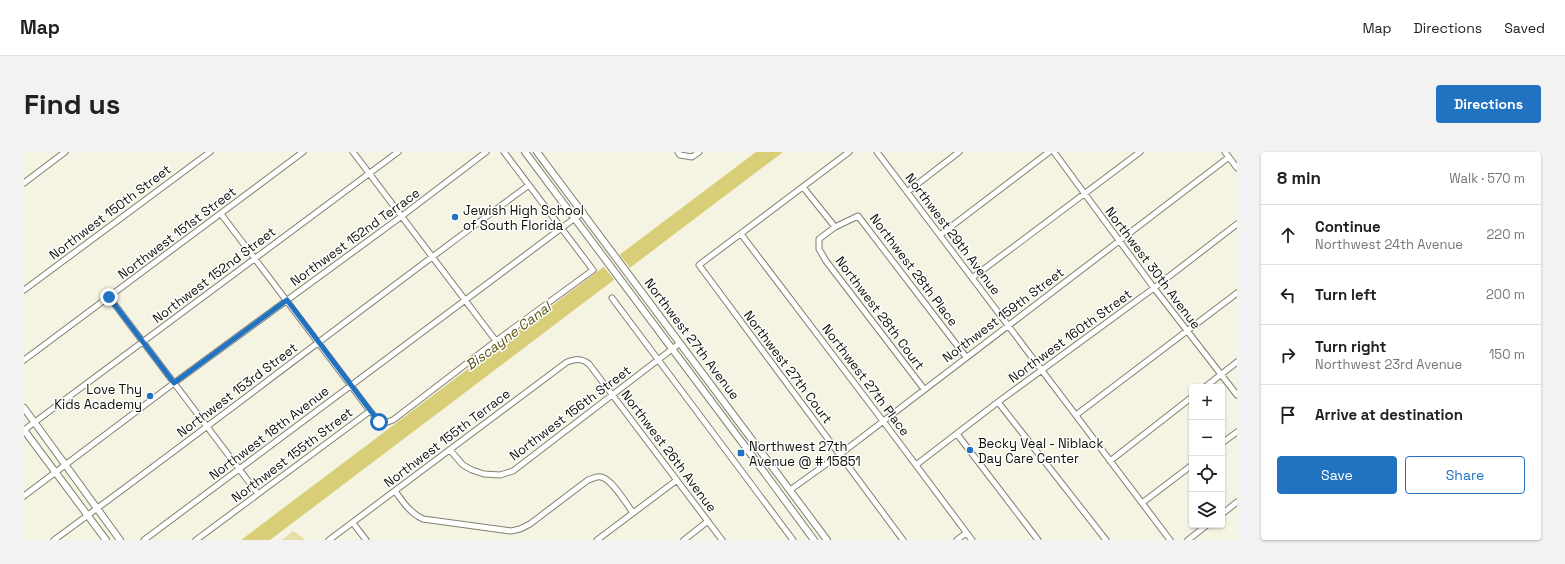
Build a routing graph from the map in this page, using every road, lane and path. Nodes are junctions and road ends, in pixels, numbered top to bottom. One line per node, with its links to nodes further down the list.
1 (65, 152): 22 (street)
2 (210, 152): 41 (street, Northwest 150th Street)
3 (303, 152): 28 (street, Northwest 151st Street)
4 (354, 152): 21 (street)
5 (398, 152): 21 (street, Northwest 152nd Street)
6 (486, 152): 29 (street, Northwest 152nd Terrace)
7 (504, 152): 23 (street)
8 (524, 152): 30 (main road, Northwest 27th Avenue)
9 (537, 152): 27 (main road, Northwest 27th Avenue)
10 (699, 152): 18 (street)
11 (849, 152): 24 (street)
12 (877, 152): 25 (street, Northwest 29th Avenue)
13 (959, 152): 25 (street)
14 (1049, 152): 35 (street)
15 (1054, 152): 26 (street, Northwest 30th Avenue)
16 (1140, 152): 26 (street)
17 (1225, 152): 19 (street)
18 (679, 154)
19 (1229, 157): 20 (street); 36 (street, Northwest 159th Street)
20 (1237, 168)
21 (369, 173): 29 (street); 38 (street, Northwest 152nd Street)
22 (24, 183)
23 (529, 185): 33 (street); 37 (street, Northwest 153rd Street)
24 (803, 187): 32 (street); 34 (street)
25 (907, 192): 35 (street, Northwest 29th Avenue)
26 (1085, 194): 36 (street, Northwest 30th Avenue); 39 (street)
27 (583, 212): 30 (street, Northwest 18th Avenue); 51 (main road, Northwest 27th Avenue)
28 (221, 214): 38 (street); 43 (street, Northwest 151st Street)
29 (402, 216): 37 (street); 46 (street, Northwest 152nd Terrace)
30 (574, 218): 33 (street, Northwest 18th Avenue); 53 (main road, Northwest 27th Avenue)
31 (1237, 224): 40 (street, Northwest 160th Street)
32 (835, 227): 54 (street, Northwest 28th Place); 64 (street, Northwest 28th Court)
33 (561, 228): 45 (street, Northwest 18th Avenue); 49 (street, Northwest 155th Street)
34 (741, 234): 72 (street, Northwest 27th Place); 81 (street, Northwest 27th Court)
35 (940, 235): 39 (street, Northwest 29th Avenue)
36 (1119, 240): 40 (street, Northwest 30th Avenue); 47 (street, Northwest 159th Street)
37 (432, 256): 45 (street); 52 (street, Northwest 153rd Street)
38 (254, 258): 46 (street); 50 (street, Northwest 152nd Street)
39 (972, 278): 47 (street, Northwest 29th Avenue)
40 (1154, 288): 48 (street, Northwest 30th Avenue); 59 (street, Northwest 160th Street)
41 (24, 290)
42 (1237, 293): 48 (street)
43 (109, 297): 50 (street); 57 (street, Northwest 151st Street)
44 (612, 298): 56 (street)
45 (465, 299): 49 (street); 63 (street, Northwest 18th Avenue)
46 (287, 300): 52 (street); 61 (street, Northwest 152nd Terrace)
47 (1008, 325): 54 (street, Northwest 159th Street); 59 (street, Northwest 29th Avenue)
48 (1186, 331): 60 (street, Northwest 30th Avenue); 71 (street)
49 (496, 341): 70 (street, Northwest 155th Street)
50 (143, 342): 61 (street); 73 (street, Northwest 152nd Street)
51 (680, 342): 53 (street, Northwest 156th Street); 89 (main road, Northwest 27th Avenue)
52 (319, 343): 63 (street); 74 (street, Northwest 153rd Street)
53 (672, 349): 56 (street, Northwest 156th Street); 80 (main road, Northwest 27th Avenue)
54 (966, 357): 64 (street, Northwest 159th Street)
55 (581, 359): 65 (street, Northwest 26th Avenue); 79 (street, Northwest 155th Terrace)
56 (659, 359): 65 (street, Northwest 156th Street); 113 (street)
57 (24, 360)
58 (1237, 362): 60 (street)
59 (1042, 370): 68 (street, Northwest 160th Street); 71 (street, Northwest 29th Avenue)
60 (1221, 374): 62 (street); 66 (street, Northwest 30th Avenue)
61 (174, 383): 74 (street); 84 (street, Northwest 152nd Terrace)
62 (1209, 384)
63 (352, 385): 70 (street); 86 (street, Northwest 18th Avenue)
64 (924, 389): 72 (street, Northwest 159th Street)
65 (613, 394): 79 (street, Northwest 156th Street); 88 (street, Northwest 26th Avenue)
66 (1237, 395)
67 (1189, 399): 82 (street)
68 (998, 402): 77 (street, Northwest 160th Street); 120 (street)
69 (24, 408): 73 (main road)
70 (370, 411): 91 (street, Northwest 155th Street)
71 (1076, 415): 82 (street, Northwest 29th Avenue)
72 (883, 420): 81 (street, Northwest 159th Street); 83 (street, Northwest 27th Place)
73 (34, 423): 75 (street, Northwest 152nd Street); 84 (main road)
74 (207, 427): 86 (street); 95 (street, Northwest 153rd Street)
75 (24, 430): 87 (main road)
76 (1237, 432): 78 (street)
77 (957, 434): 83 (street, Northwest 160th Street); 119 (street)
78 (1225, 441)
79 (450, 450): 90 (street, Northwest 155th Terrace)
80 (750, 453): 89 (main road); 114 (main road, Northwest 27th Avenue)
81 (839, 455): 89 (street, Northwest 159th Street); 116 (street, Northwest 27th Court)
82 (1110, 461): 94 (street, Northwest 29th Avenue)
83 (916, 465): 102 (street, Northwest 27th Place)
84 (65, 466): 87 (street, Northwest 152nd Terrace); 95 (main road)
85 (1189, 468): 94 (street)
86 (239, 470): 91 (street); 106 (street, Northwest 18th Avenue)
87 (56, 473): 92 (street, Northwest 152nd Terrace); 98 (main road)
88 (677, 480): 97 (street); 99 (street, Northwest 26th Avenue)
89 (790, 490): 115 (main road, Northwest 27th Avenue)
90 (395, 491): 97 (street); 100 (street, Northwest 155th Terrace)
91 (258, 494): 107 (street, Northwest 155th Street)
92 (24, 496)
93 (1237, 502): 96 (street)
94 (1142, 503): 121 (street, Northwest 29th Avenue)
95 (96, 508): 98 (street, Northwest 153rd Street); 105 (main road)
96 (1225, 512)
97 (633, 513): 110 (street)
98 (88, 515): 103 (street, Northwest 153rd Street); 104 (main road)
99 (708, 521): 111 (street); 112 (street, Northwest 26th Avenue)
100 (353, 523): 108 (street, Northwest 155th Terrace); 109 (street)
101 (1204, 528): 122 (street)
102 (966, 533): 117 (street); 118 (street, Northwest 27th Place)
103 (54, 540)
104 (106, 540)
105 (120, 540)
106 (144, 540)
107 (196, 540)
108 (329, 540)
109 (366, 540)
110 (597, 540)
111 (684, 540)
112 (722, 540)
113 (793, 540)
114 (814, 540)
115 (827, 540)
116 (903, 540)
117 (957, 540)
118 (972, 540)
119 (1038, 540)
120 (1106, 540)
121 (1170, 540)
122 (1188, 540)

